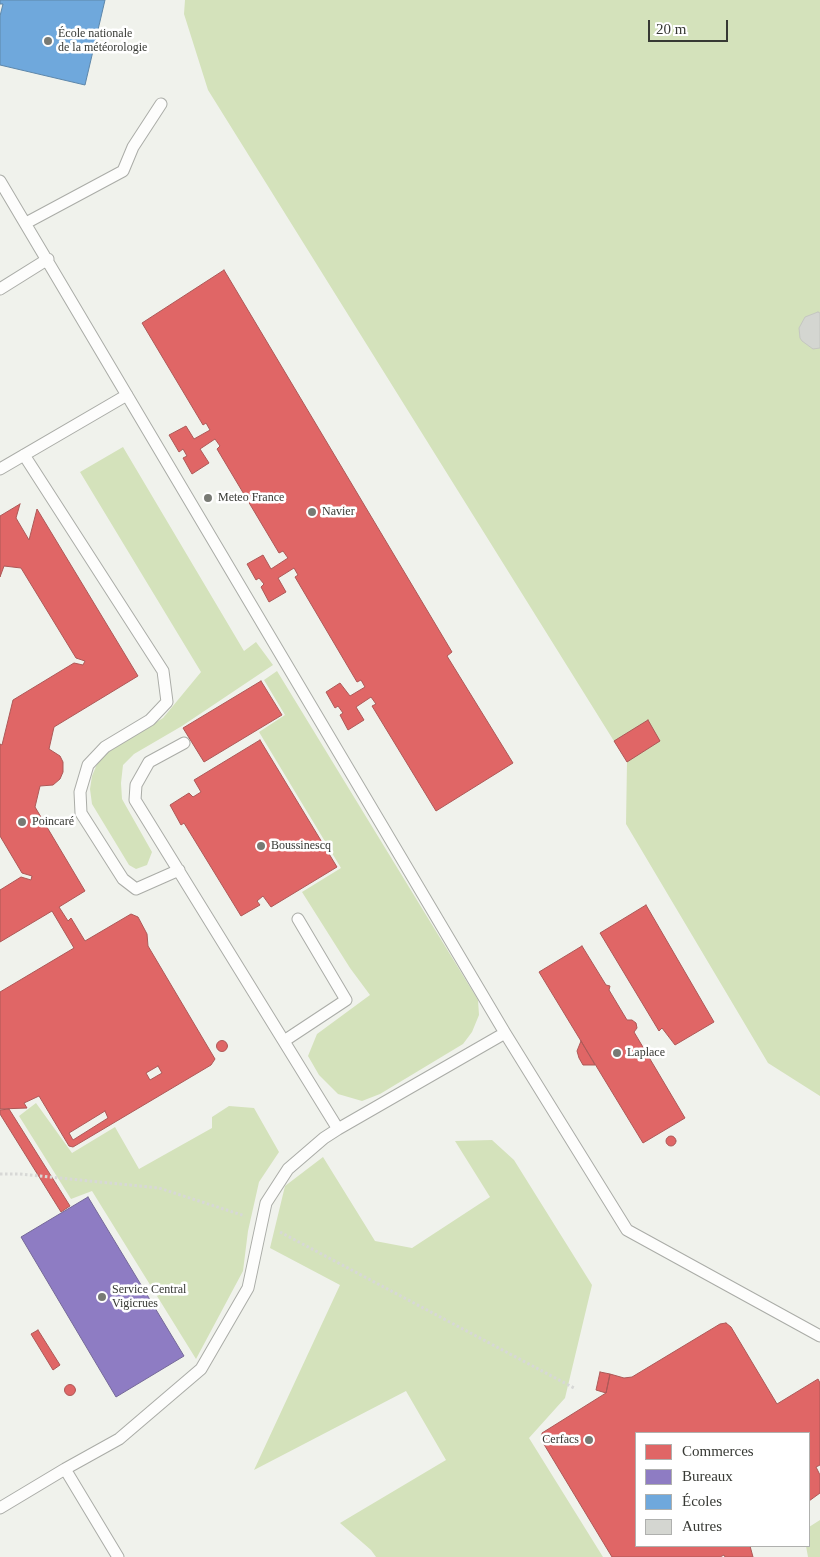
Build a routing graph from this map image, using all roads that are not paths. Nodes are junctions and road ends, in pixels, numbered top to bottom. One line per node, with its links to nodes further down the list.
1 (162, 104): 3 (lane)
2 (0, 181): 3 (lane)
3 (26, 223): 4 (lane)
4 (48, 259): 5 (lane); 6 (lane)
5 (0, 289)
6 (127, 395): 7 (lane); 12 (lane)
7 (24, 455): 8 (lane); 10 (lane)
8 (0, 469)
9 (184, 743): 10 (lane)
10 (179, 870): 13 (lane)
11 (298, 919): 13 (lane)
12 (505, 1033): 14 (lane); 15 (lane)
13 (284, 1041): 14 (lane)
14 (338, 1129): 16 (lane)
15 (820, 1336)
16 (65, 1469): 17 (lane); 18 (lane)
17 (0, 1508)
18 (118, 1557)

